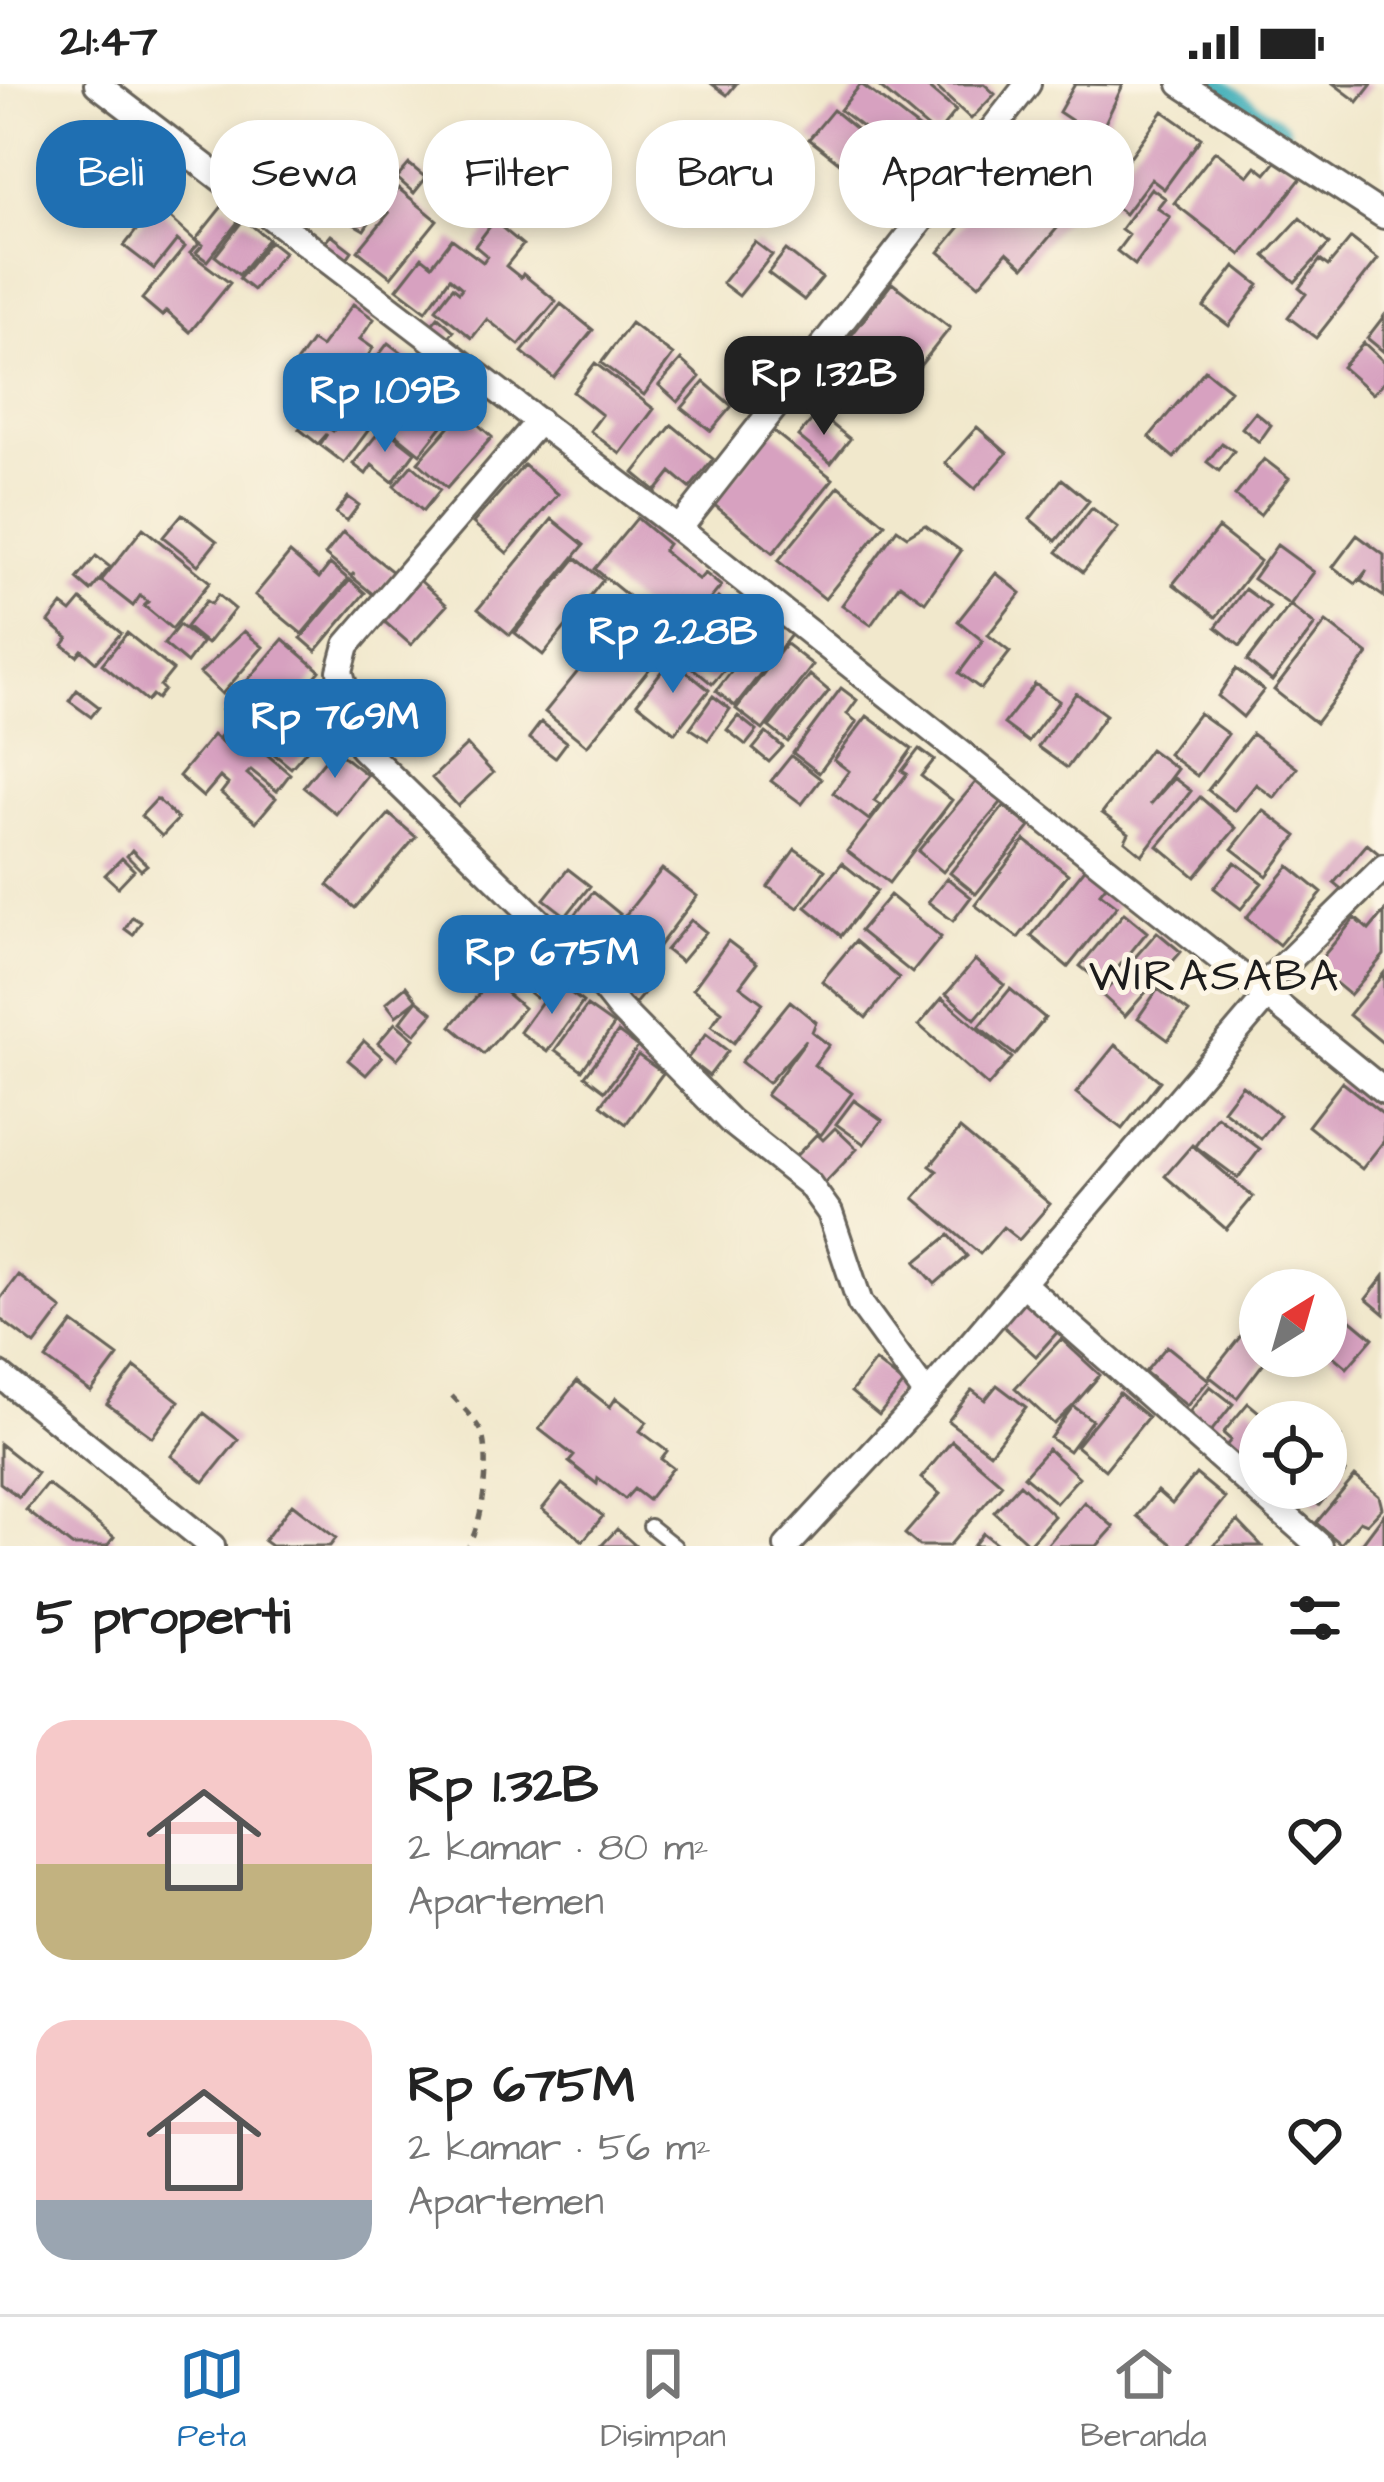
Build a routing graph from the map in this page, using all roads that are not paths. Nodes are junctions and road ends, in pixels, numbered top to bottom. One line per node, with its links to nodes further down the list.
1 (97, 84): 5 (street)
2 (1028, 84): 6 (street)
3 (1181, 84): 4 (street)
4 (1384, 216)
5 (539, 421): 6 (street); 12 (street)
6 (679, 529): 8 (street)
7 (1384, 867): 8 (street)
8 (1263, 992): 9 (street); 10 (street)
9 (1384, 1091)
10 (1023, 1284): 12 (street); 17 (street)
11 (0, 1376): 14 (street)
12 (927, 1395): 16 (street)
13 (650, 1526): 15 (lane)
14 (212, 1546)
15 (675, 1546)
16 (787, 1546)
17 (1320, 1546)

